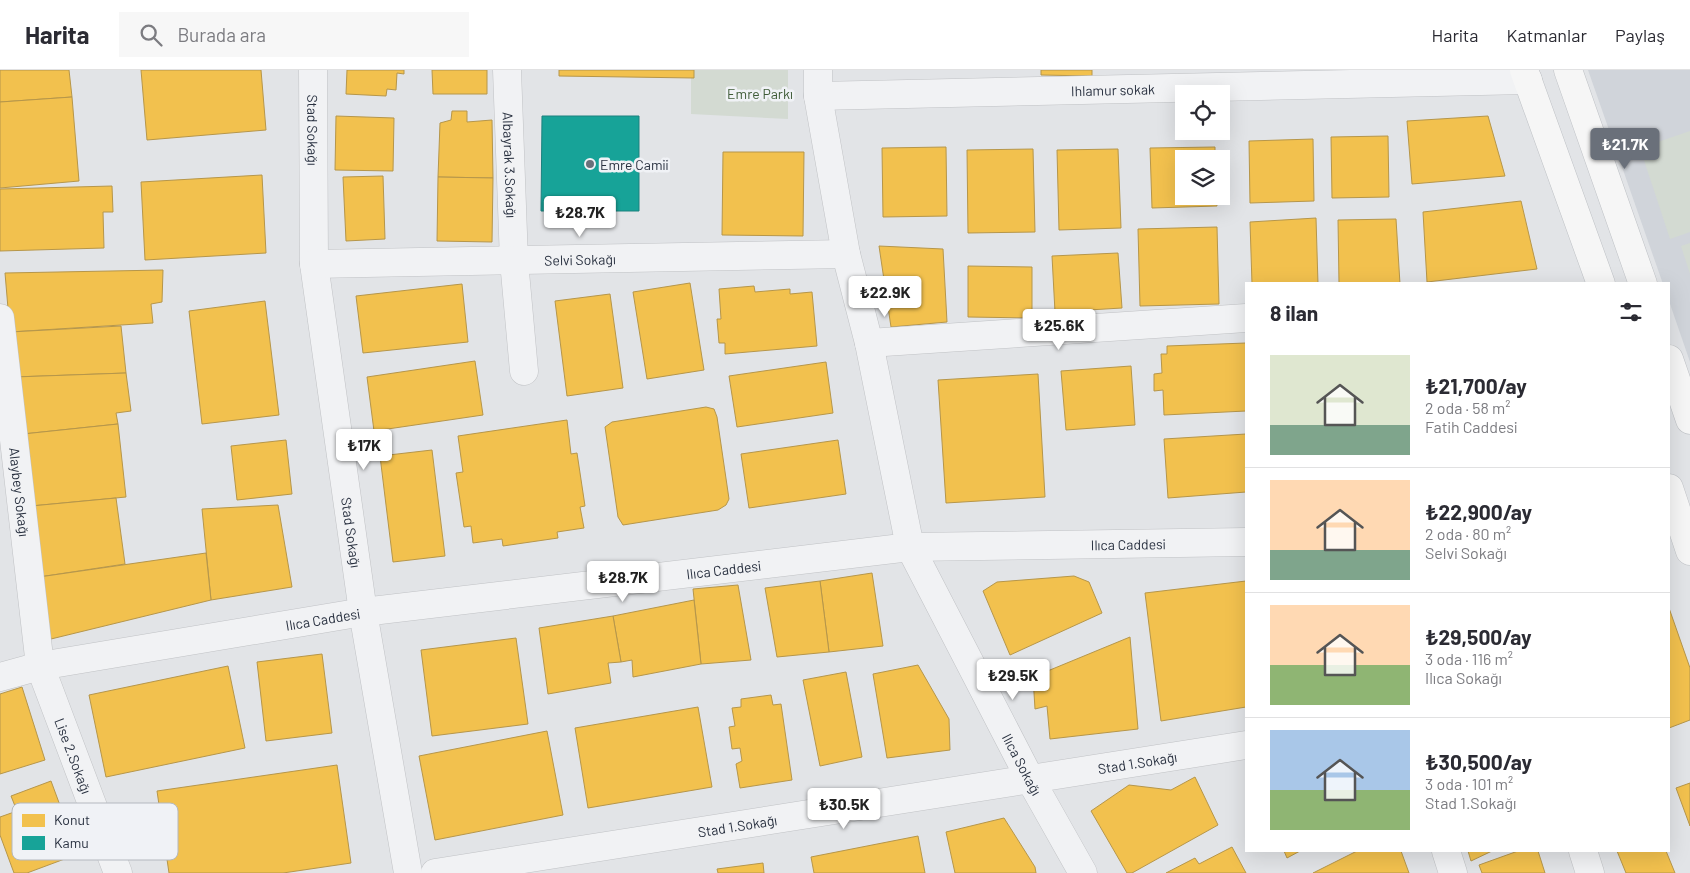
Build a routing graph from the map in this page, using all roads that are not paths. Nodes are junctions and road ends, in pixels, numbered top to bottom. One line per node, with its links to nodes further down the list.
1 (313, 70): 8 (street, Stad Sokağı)
2 (507, 70): 7 (street, Albayrak 3.Sokağı)
3 (1568, 70): 10 (main road)
4 (1526, 75): 5 (street, Ihlamur sokak); 9 (main road)
5 (818, 83): 6 (street, Ilıca Sokağı)
6 (846, 254): 7 (street, Selvi Sokağı); 13 (street, Ilıca Sokağı)
7 (514, 261): 8 (street, Selvi Sokağı); 15 (street, Albayrak 3.Sokağı)
8 (314, 264): 21 (street, Stad Sokağı)
9 (1600, 282)
10 (1641, 282)
11 (0, 318): 22 (street, Alaybey Sokağı)
12 (1245, 318): 13 (street)
13 (869, 342): 20 (street, Ilıca Sokağı)
14 (1670, 362): 16 (main road)
15 (524, 371)
16 (1690, 420)
17 (1670, 492): 18 (main road)
18 (1681, 541)
19 (1245, 542): 20 (street, Ilıca Caddesi)
20 (910, 547): 21 (street, Ilıca Caddesi); 25 (street, Ilıca Sokağı)
21 (362, 612): 22 (street, Ilıca Caddesi); 31 (street, Stad Sokağı)
22 (40, 666): 23 (street, Ilıca Caddesi); 26 (street, Lise 2.Sokağı)
23 (0, 677)
24 (1245, 745): 25 (street, Stad 1.Sokağı)
25 (1030, 779): 32 (street, Stad 1.Sokağı); 33 (street, Ilıca Sokağı)
26 (92, 803)
27 (1446, 852): 34 (street)
28 (1583, 852): 35 (street)
29 (113, 860): 30 (street, Lise 2.Sokağı)
30 (118, 873)
31 (408, 873)
32 (435, 873)
33 (1083, 873)
34 (1453, 873)
35 (1590, 873)

